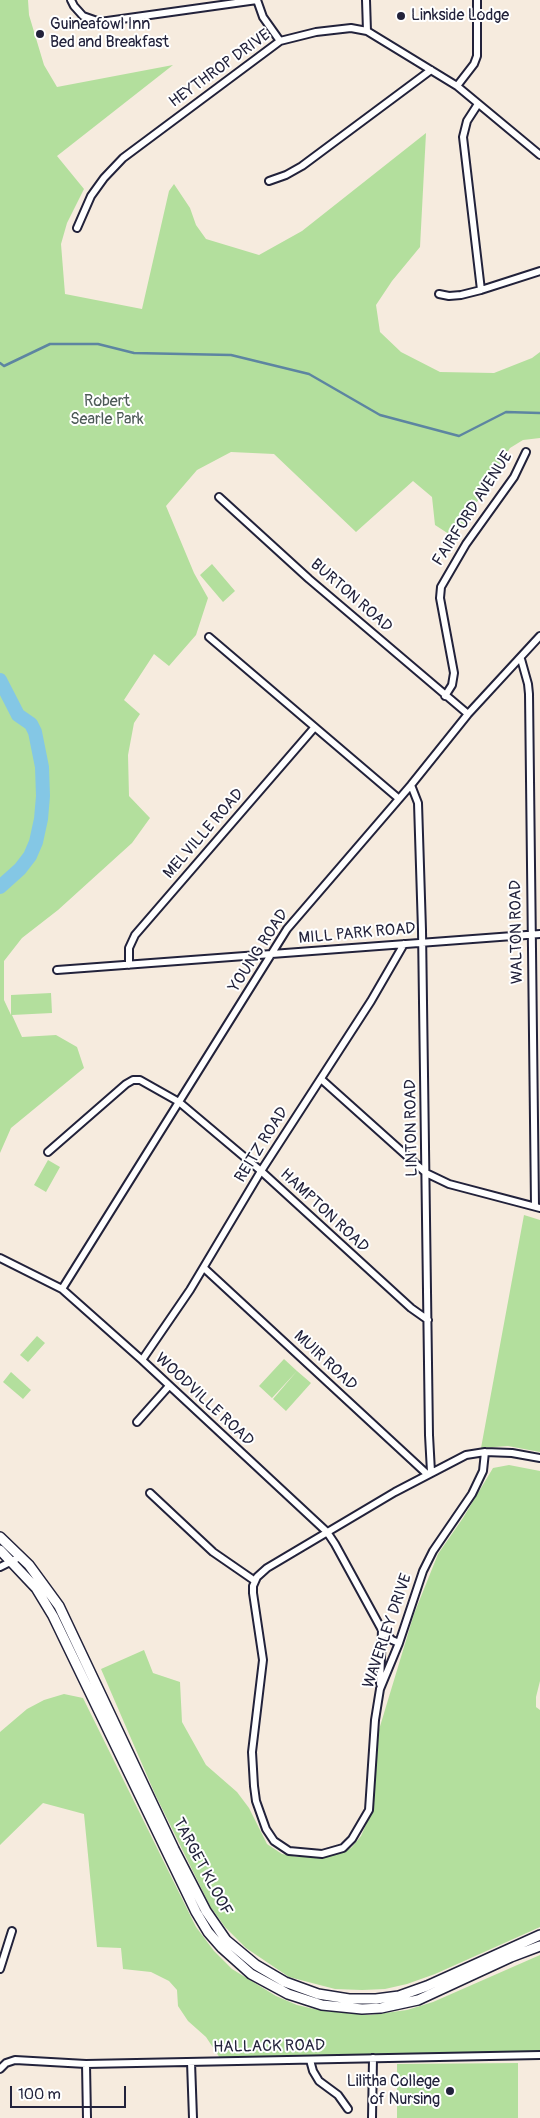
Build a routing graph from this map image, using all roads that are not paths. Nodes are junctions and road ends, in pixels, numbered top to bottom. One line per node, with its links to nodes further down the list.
1 (71, 0): 2 (street)
2 (257, 0): 6 (street)
3 (366, 0): 5 (street)
4 (477, 0): 8 (street)
5 (366, 31): 6 (street, HEYTHROP DRIVE); 7 (street, HEYTHROP DRIVE)
6 (280, 41): 12 (street, HEYTHROP DRIVE)
7 (431, 70): 8 (street, HEYTHROP DRIVE); 11 (street)
8 (457, 86): 9 (street, HEYTHROP DRIVE)
9 (478, 104): 10 (street, HEYTHROP DRIVE); 14 (street)
10 (540, 155)
11 (269, 181)
12 (76, 228)
13 (540, 271): 14 (street)
14 (481, 290): 15 (street)
15 (439, 294)
16 (526, 452): 21 (street, FAIRFORD AVENUE)
17 (219, 497): 21 (street, BURTON ROAD)
18 (540, 636): 20 (street, YOUNG ROAD)
19 (209, 637): 23 (street)
20 (521, 659): 22 (street, YOUNG ROAD); 27 (street, WALTON ROAD)
21 (445, 696): 22 (street, BURTON ROAD)
22 (468, 714): 24 (street, YOUNG ROAD)
23 (314, 728): 25 (street); 31 (street, MELVILLE ROAD)
24 (411, 784): 25 (street, YOUNG ROAD); 28 (street, LINTON ROAD)
25 (398, 798): 30 (street, YOUNG ROAD)
26 (540, 934): 27 (street, MILL PARK ROAD)
27 (531, 935): 28 (street, MILL PARK ROAD); 38 (street, WALTON ROAD)
28 (422, 942): 29 (street, MILL PARK ROAD); 37 (street, LINTON ROAD)
29 (404, 944): 30 (street, MILL PARK ROAD); 33 (street, REITZ ROAD)
30 (272, 954): 31 (street, MILL PARK ROAD); 34 (street, YOUNG ROAD)
31 (129, 964): 32 (street, MILL PARK ROAD)
32 (57, 970)
33 (321, 1078): 36 (street, REITZ ROAD); 37 (street)
34 (179, 1102): 35 (street, HAMPTON ROAD); 36 (street, HAMPTON ROAD); 41 (street, YOUNG ROAD)
35 (48, 1152)
36 (261, 1171): 40 (street, REITZ ROAD); 42 (street, HAMPTON ROAD)
37 (426, 1173): 38 (street); 42 (street, LINTON ROAD)
38 (538, 1207)
39 (0, 1258): 41 (street, WOODVILLE ROAD)
40 (204, 1268): 43 (street, REITZ ROAD); 48 (street, MUIR ROAD)
41 (62, 1289): 43 (street, WOODVILLE ROAD)
42 (428, 1320): 48 (street, LINTON ROAD)
43 (142, 1360): 44 (street, WOODVILLE ROAD)
44 (169, 1386): 45 (street); 50 (street, WOODVILLE ROAD)
45 (137, 1422)
46 (485, 1452): 47 (street); 48 (street); 57 (street, WAVERLEY DRIVE)
47 (540, 1458)
48 (429, 1473): 50 (street)
49 (150, 1493): 55 (street)
50 (327, 1532): 55 (street); 56 (street, WOODVILLE ROAD)
51 (0, 1538): 53 (main road, TARGET KLOOF)
52 (0, 1550): 53 (main road, TARGET KLOOF)
53 (16, 1559): 54 (street); 58 (main road, TARGET KLOOF); 59 (main road, TARGET KLOOF)
54 (0, 1567)
55 (254, 1581): 60 (street, WAVERLEY DRIVE)
56 (382, 1630): 57 (street); 60 (street)
57 (399, 1643): 60 (street, WAVERLEY DRIVE)
58 (87, 1662): 59 (main road); 62 (main road, TARGET KLOOF)
59 (78, 1668): 63 (main road, TARGET KLOOF)
60 (380, 1688)
61 (12, 1931): 64 (street)
62 (540, 1935)
63 (540, 1946)
64 (0, 1969)
65 (540, 2055): 66 (street, HALLACK ROAD)
66 (373, 2058): 67 (street, HALLACK ROAD); 74 (street)
67 (310, 2060): 68 (street, HALLACK ROAD); 71 (street)
68 (191, 2062): 69 (street, HALLACK ROAD); 73 (street)
69 (86, 2064): 70 (street, HALLACK ROAD); 72 (street)
70 (0, 2067)
71 (348, 2108)
72 (87, 2118)
73 (193, 2118)
74 (372, 2118)

